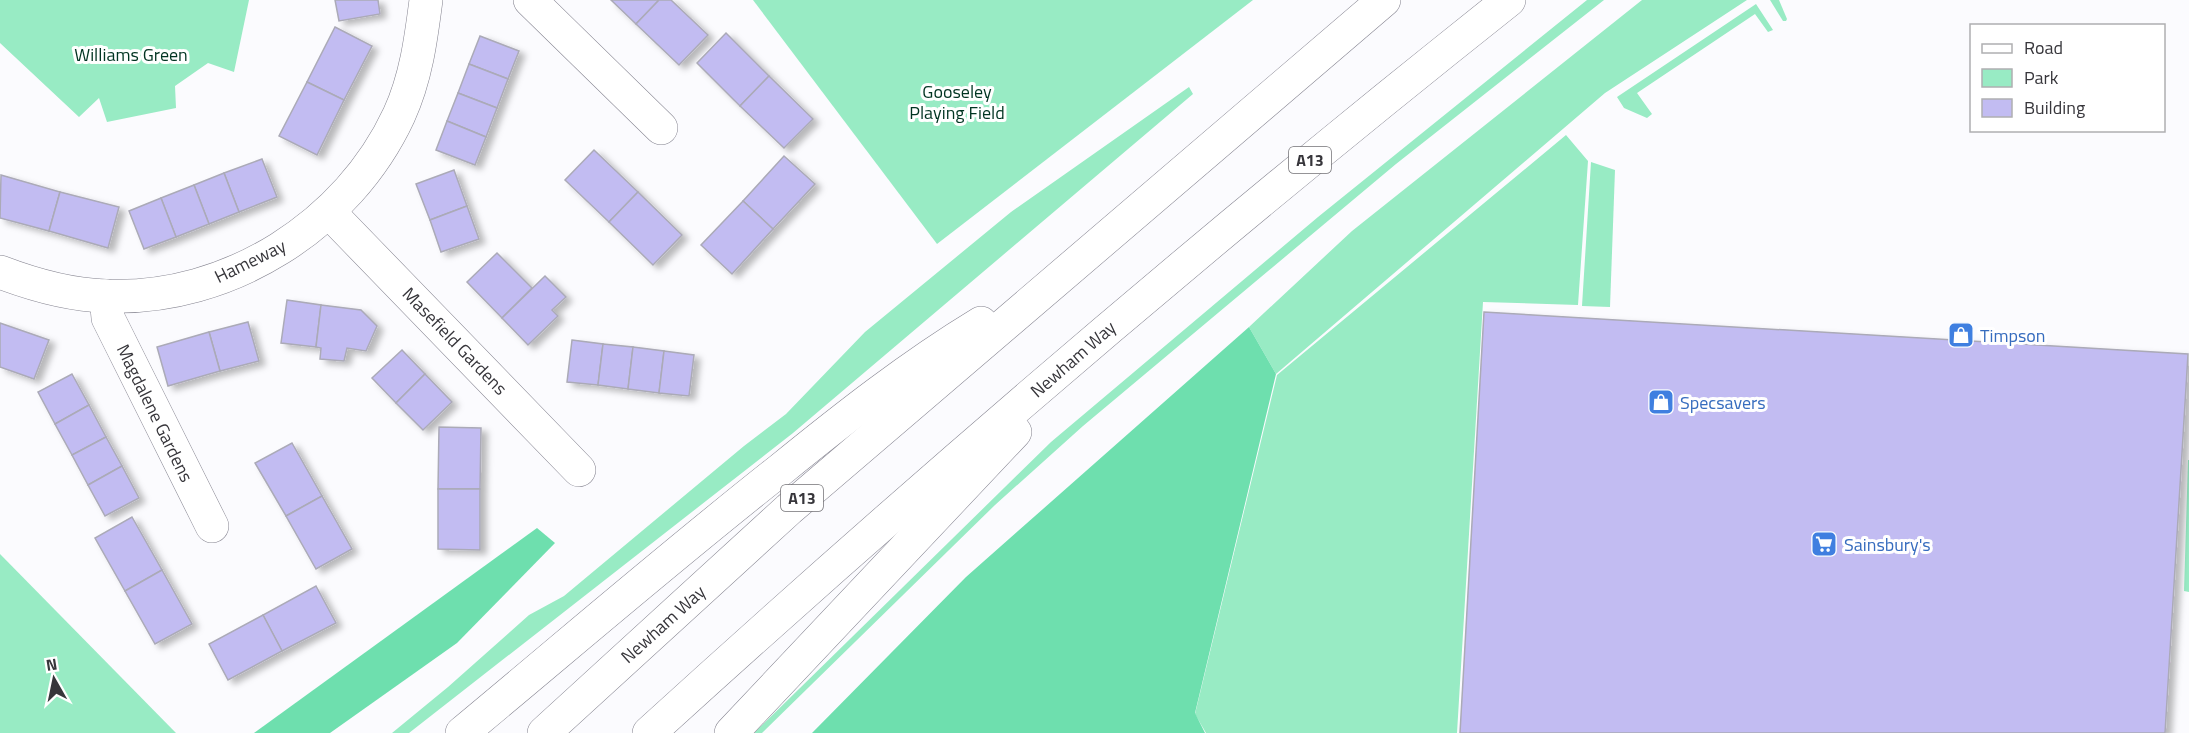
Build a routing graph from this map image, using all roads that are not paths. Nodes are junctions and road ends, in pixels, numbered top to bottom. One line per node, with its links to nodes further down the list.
1 (426, 0): 6 (main road, Hameway)
2 (530, 0): 5 (main road)
3 (1384, 0): 7 (main road, Newham Way / A13)
4 (1509, 0): 10 (main road, Newham Way / A13)
5 (661, 128)
6 (329, 212): 9 (main road, Hameway); 11 (main road, Masefield Gardens)
7 (1067, 270): 13 (main road, A13); 14 (main road, Newham Way / A13)
8 (0, 272): 9 (main road, Hameway)
9 (106, 297): 12 (main road, Magdalene Gardens)
10 (1114, 325): 15 (main road, Newham Way / A13); 16 (main road, A13)
11 (579, 470)
12 (212, 526)
13 (462, 733)
14 (544, 733)
15 (649, 733)
16 (731, 733)

